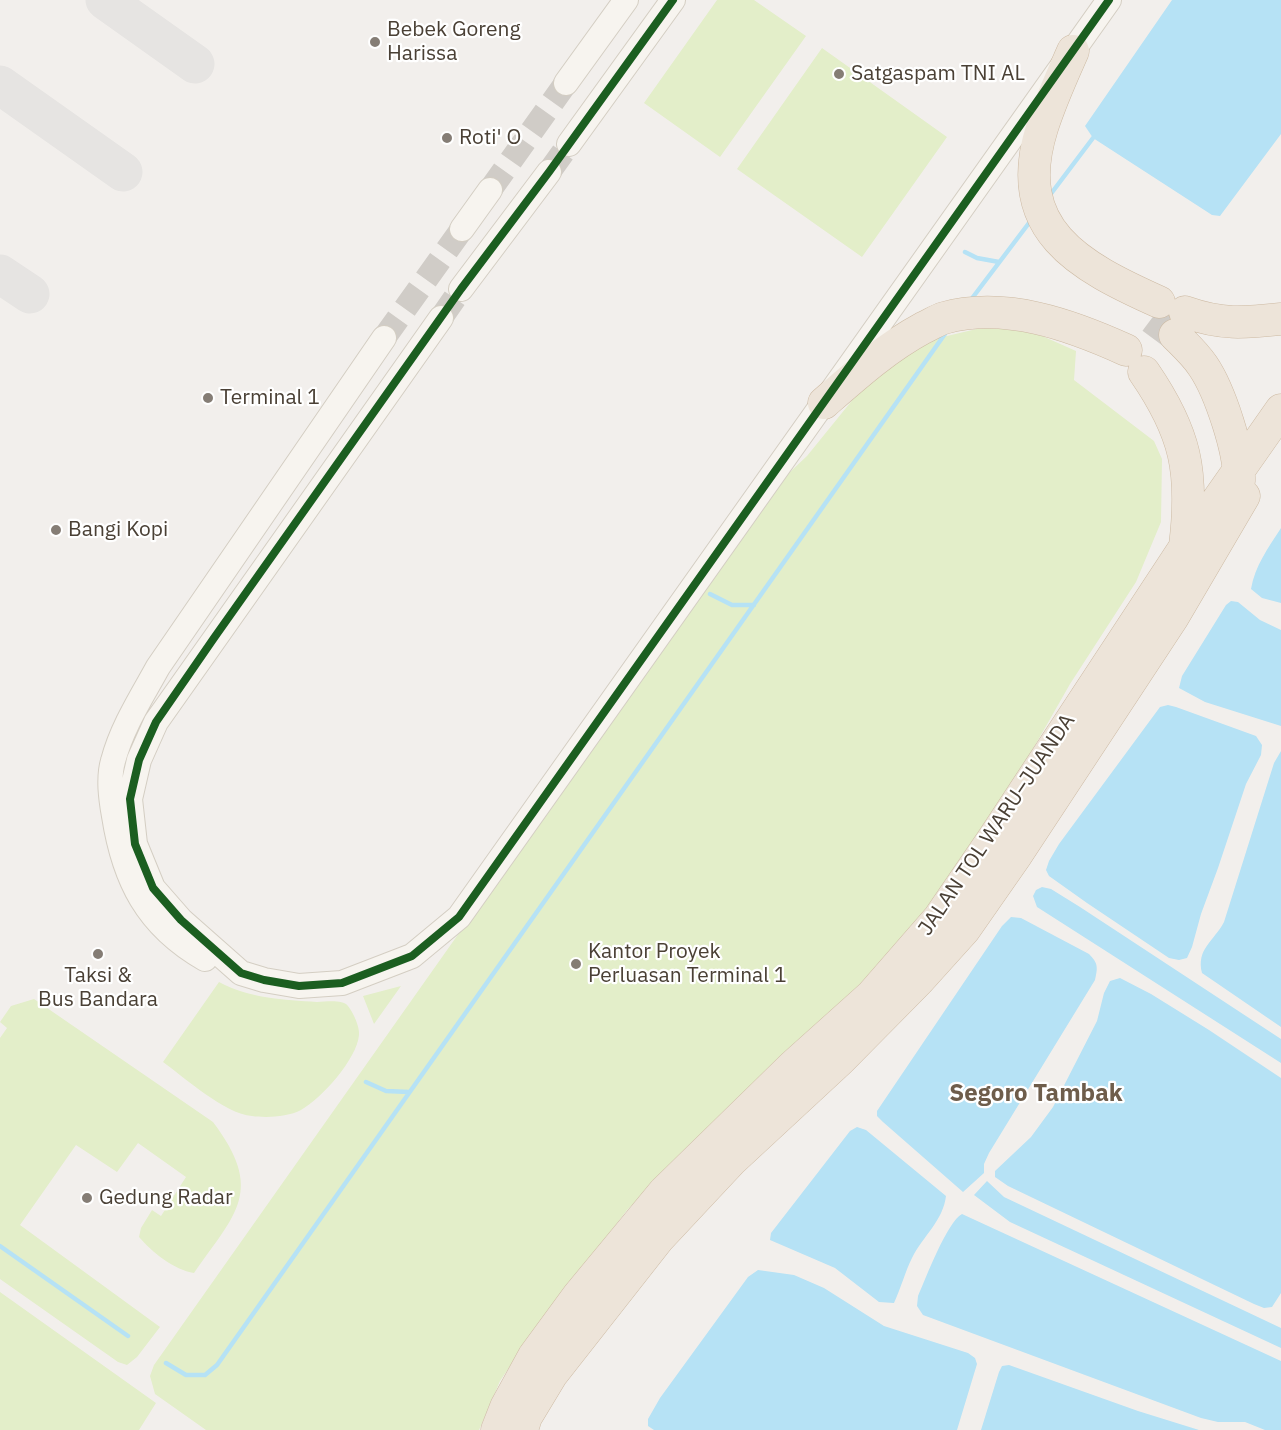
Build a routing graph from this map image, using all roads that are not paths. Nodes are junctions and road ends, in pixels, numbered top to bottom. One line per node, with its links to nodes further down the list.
1 (626, 0): 5 (street)
2 (674, 0): 6 (street)
3 (1109, 0): 4 (street)
4 (1073, 51): 11 (highway); 15 (street)
5 (566, 83)
6 (569, 144)
7 (549, 172): 10 (street)
8 (490, 190): 9 (street)
9 (462, 229)
10 (461, 289)
11 (1168, 317): 13 (highway); 18 (highway)
12 (441, 318): 21 (street)
13 (1281, 319)
14 (384, 338): 22 (street)
15 (824, 403): 20 (highway); 23 (street)
16 (1281, 410): 18 (highway, JALAN TOL WARU–JUANDA)
17 (1281, 437): 19 (highway, JALAN TOL WARU–JUANDA)
18 (1239, 471): 19 (highway); 20 (highway, JALAN TOL WARU–JUANDA)
19 (1238, 506): 25 (highway, JALAN TOL WARU–JUANDA)
20 (1185, 547): 24 (highway, JALAN TOL WARU–JUANDA)
21 (214, 638): 22 (street); 23 (street)
22 (158, 667): 23 (street)
23 (241, 972)
24 (497, 1430)
25 (522, 1430)

